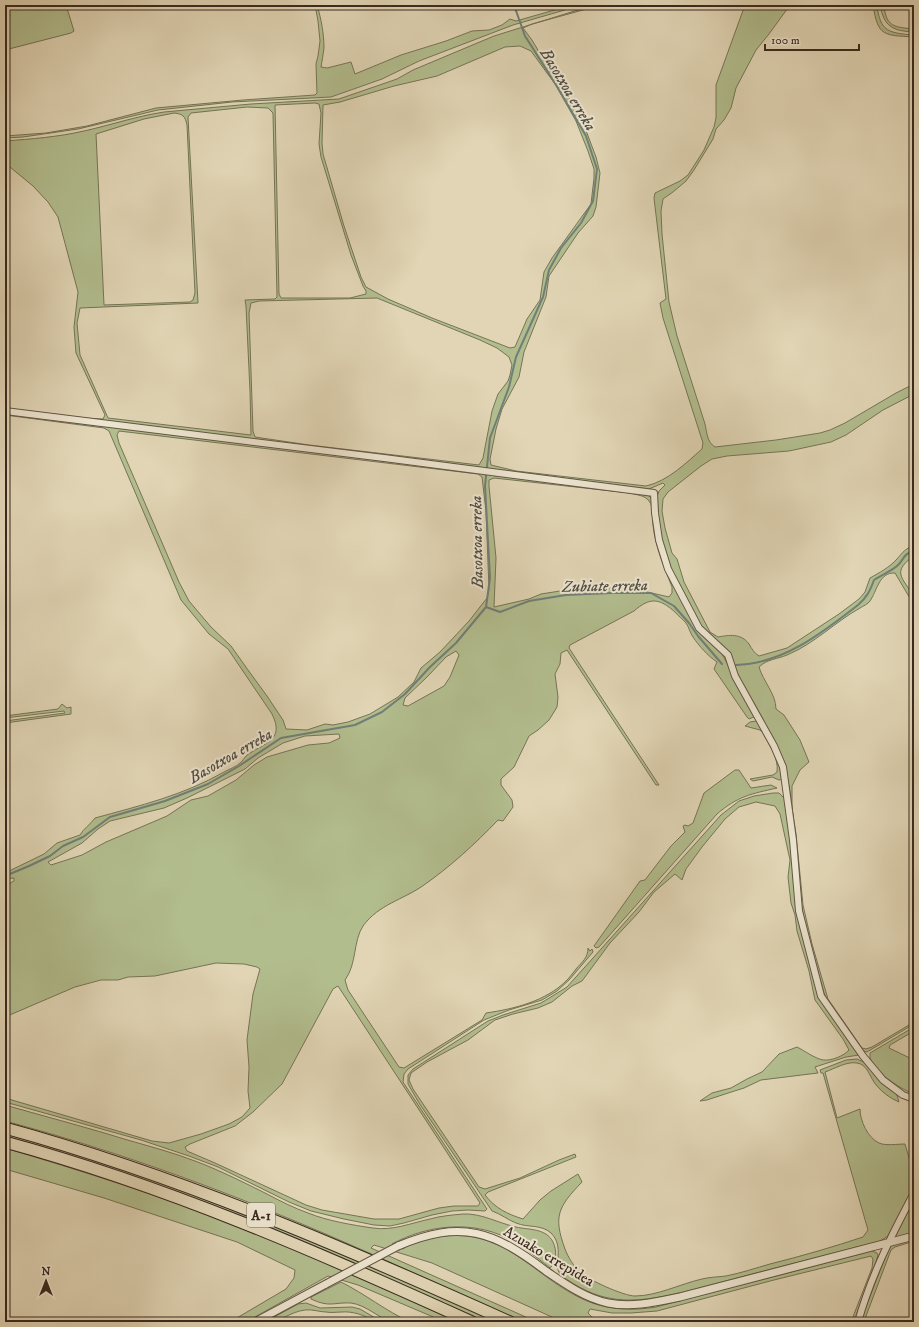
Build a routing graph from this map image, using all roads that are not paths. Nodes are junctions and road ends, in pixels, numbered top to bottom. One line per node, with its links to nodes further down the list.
1 (5, 410): 2 (street)
2 (914, 1099)
3 (5, 1128): 10 (highway, A-1)
4 (5, 1142): 9 (highway, A-1)
5 (914, 1193): 7 (street)
6 (914, 1236): 7 (street, Azuako errepidea)
7 (887, 1243): 8 (street, Azuako errepidea, bridge); 11 (street)
8 (255, 1322)
9 (472, 1322)
10 (510, 1322)
11 (858, 1322)

